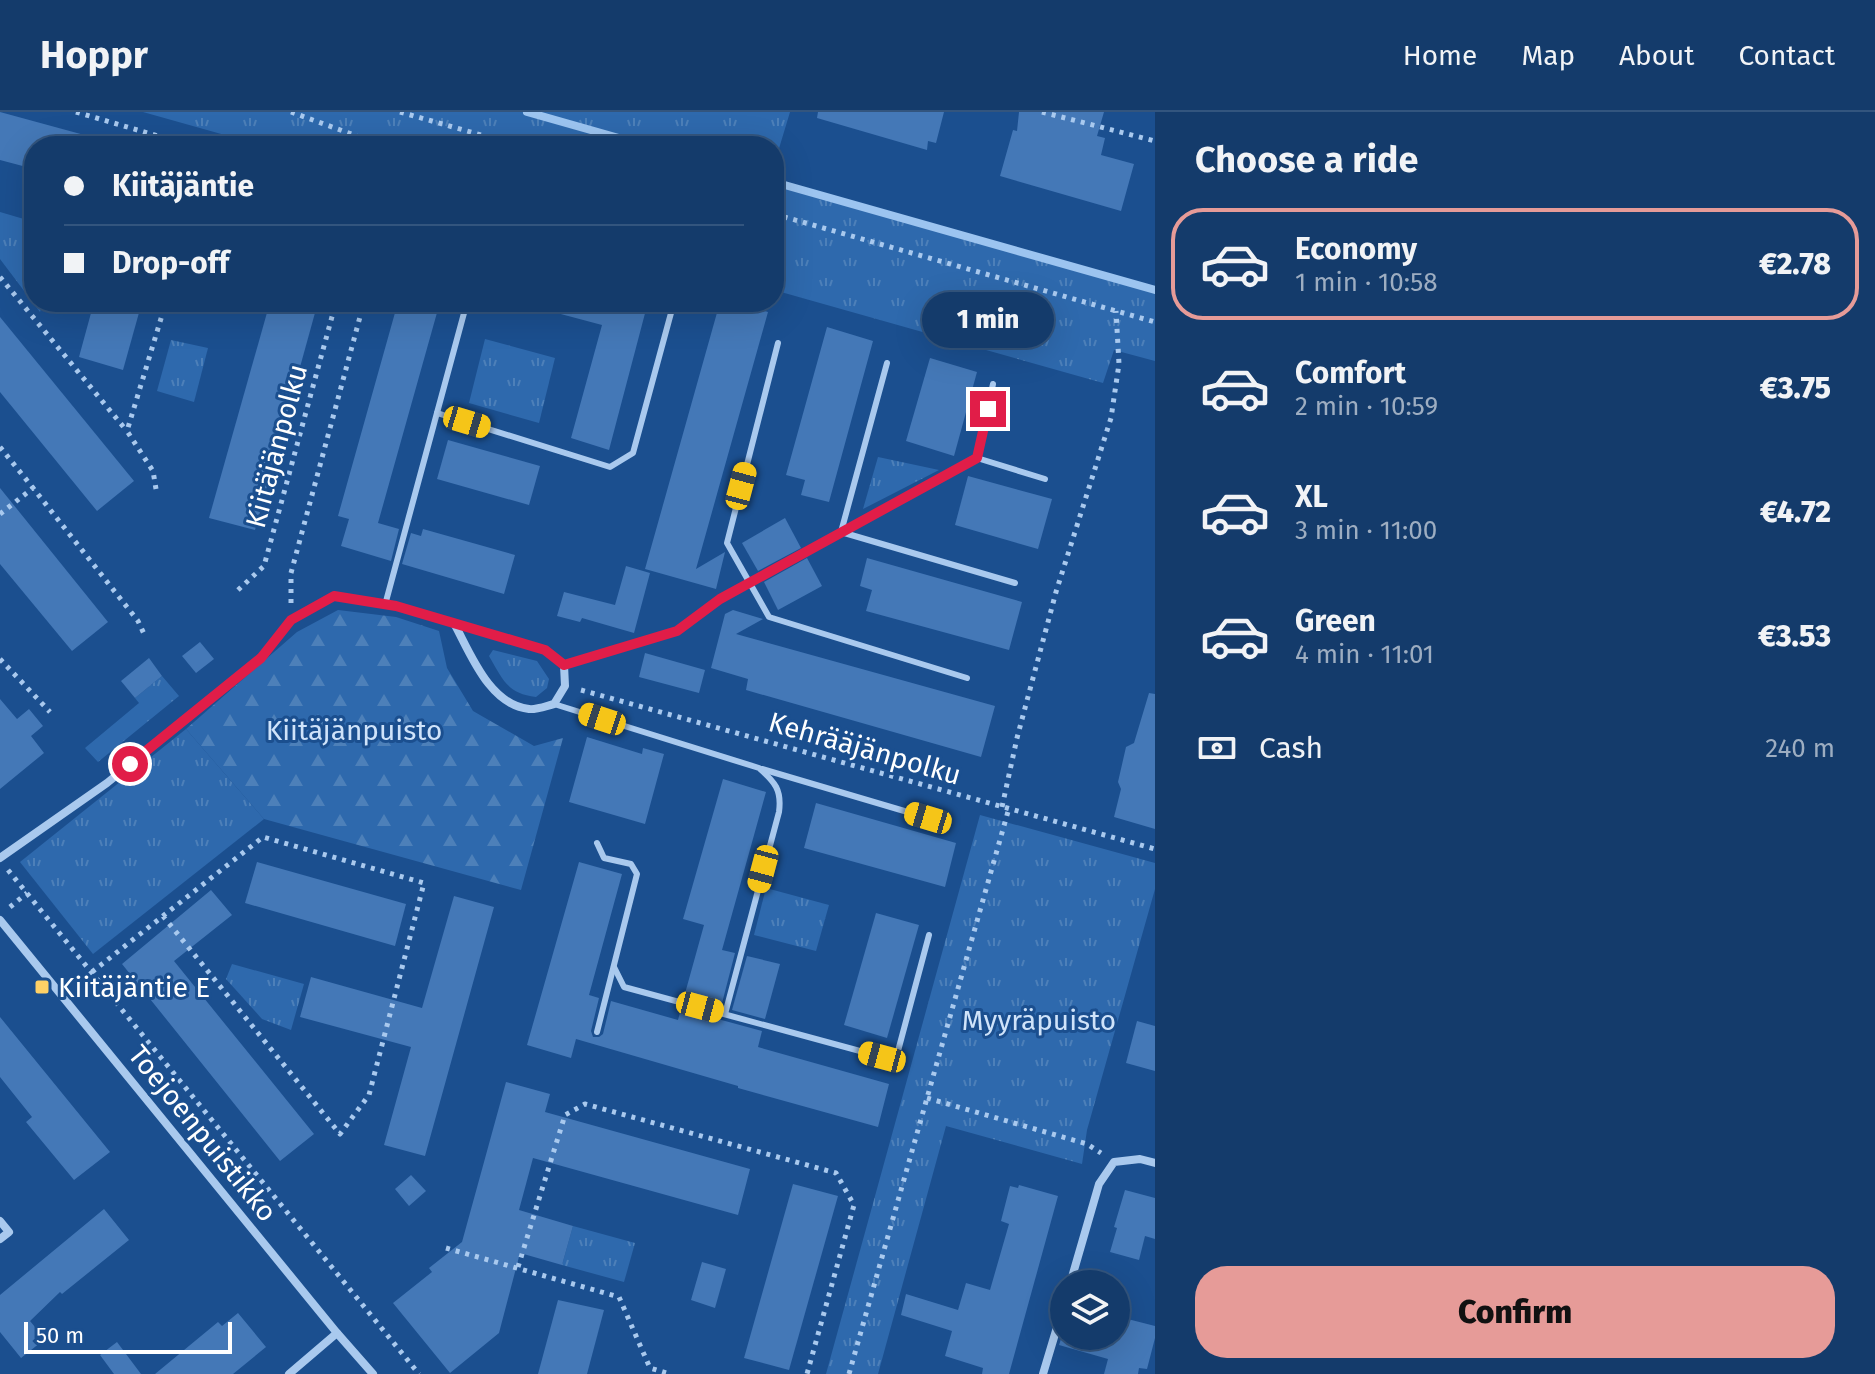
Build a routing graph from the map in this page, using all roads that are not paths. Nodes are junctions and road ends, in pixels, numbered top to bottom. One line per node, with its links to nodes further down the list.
1 (464, 312): 6 (lane)
2 (671, 312): 6 (lane)
3 (778, 343): 10 (lane)
4 (887, 363): 9 (lane)
5 (993, 384): 7 (lane)
6 (437, 413): 12 (lane)
7 (977, 458): 8 (lane); 9 (lane)
8 (1045, 479)
9 (841, 532): 10 (lane); 11 (lane)
10 (750, 582): 14 (lane); 15 (lane)
11 (1015, 583)
12 (385, 605): 13 (street); 20 (street)
13 (455, 625): 14 (street); 16 (street)
14 (564, 665): 16 (street)
15 (967, 678)
16 (554, 704): 17 (lane)
17 (759, 768): 18 (lane); 24 (lane)
18 (928, 818)
19 (597, 843): 23 (lane)
20 (0, 859)
21 (0, 918): 30 (street, Toejoenpuistikko)
22 (929, 935): 24 (lane)
23 (614, 967): 24 (lane); 25 (lane)
24 (725, 1014)
25 (597, 1032)
26 (1155, 1163): 29 (street)
27 (0, 1221): 28 (street)
28 (0, 1239)
29 (1074, 1270)
30 (337, 1333): 32 (street); 33 (street, Toejoenpuistikko)
31 (1050, 1350): 34 (street)
32 (289, 1374)
33 (373, 1374)
34 (1043, 1374)

